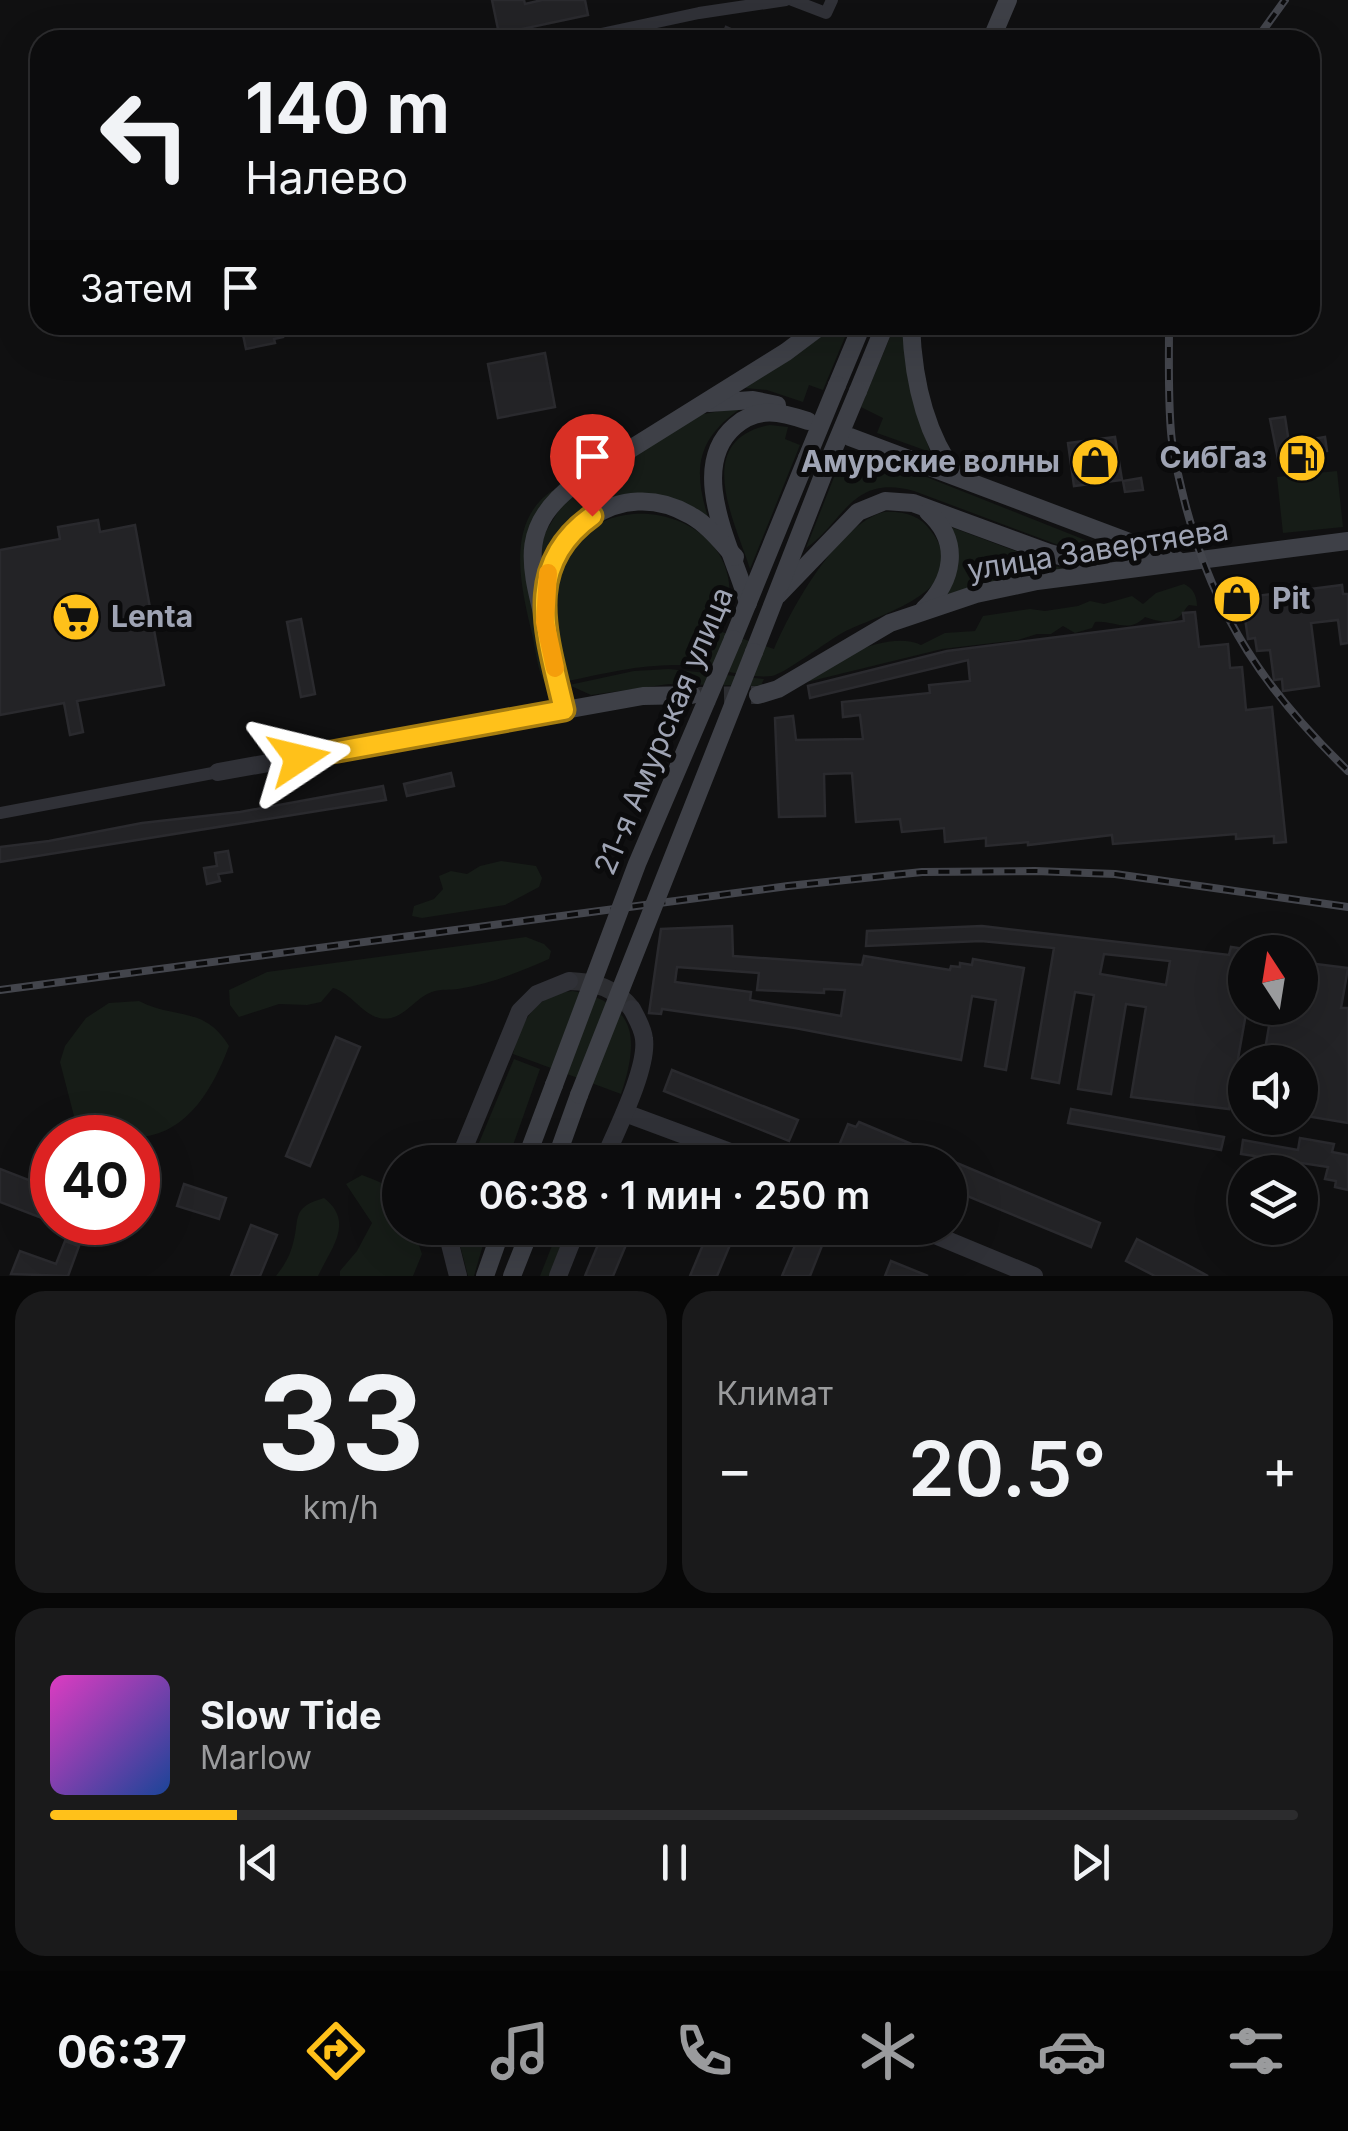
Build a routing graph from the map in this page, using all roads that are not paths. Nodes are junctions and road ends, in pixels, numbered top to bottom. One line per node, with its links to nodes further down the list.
1 (789, 0): 3 (street); 4 (street)
2 (1008, 0): 5 (main road)
3 (829, 6)
4 (621, 30)
5 (995, 30)
6 (809, 335): 10 (main road)
7 (858, 335): 20 (main road, 21-я Амурская улица, bridge)
8 (881, 335): 19 (main road, 21-я Амурская улица, bridge)
9 (912, 335): 12 (main road)
10 (699, 406): 16 (main road); 22 (main road)
11 (850, 436): 12 (main road)
12 (960, 480): 15 (main road)
13 (924, 508): 18 (main road); 19 (main road); 21 (main road)
14 (1348, 541): 17 (main road, улица Завертяева)
15 (1133, 546): 17 (main road); 18 (main road)
16 (735, 557): 20 (main road); 22 (main road)
17 (1184, 563): 18 (main road, улица Завертяева)
18 (1128, 570): 21 (main road, улица Завертяева)
19 (778, 594): 33 (main road, 21-я Амурская улица, bridge)
20 (748, 603): 32 (main road, 21-я Амурская улица, bridge)
21 (924, 609): 23 (main road, улица Завертяева)
22 (545, 622): 25 (main road)
23 (758, 695)
24 (692, 696): 25 (main road)
25 (564, 710): 26 (street)
26 (218, 772): 27 (street)
27 (0, 813)
28 (570, 982): 31 (street)
29 (632, 1009): 30 (street)
30 (626, 1113): 34 (street); 35 (street)
31 (465, 1145)
32 (532, 1145)
33 (561, 1145)
34 (611, 1145)
35 (712, 1145)
36 (450, 1245): 41 (street)
37 (496, 1245): 42 (main road)
38 (524, 1245): 43 (main road)
39 (571, 1245): 44 (street)
40 (959, 1245): 45 (street)
41 (458, 1276)
42 (485, 1276)
43 (512, 1276)
44 (558, 1276)
45 (1034, 1276)

